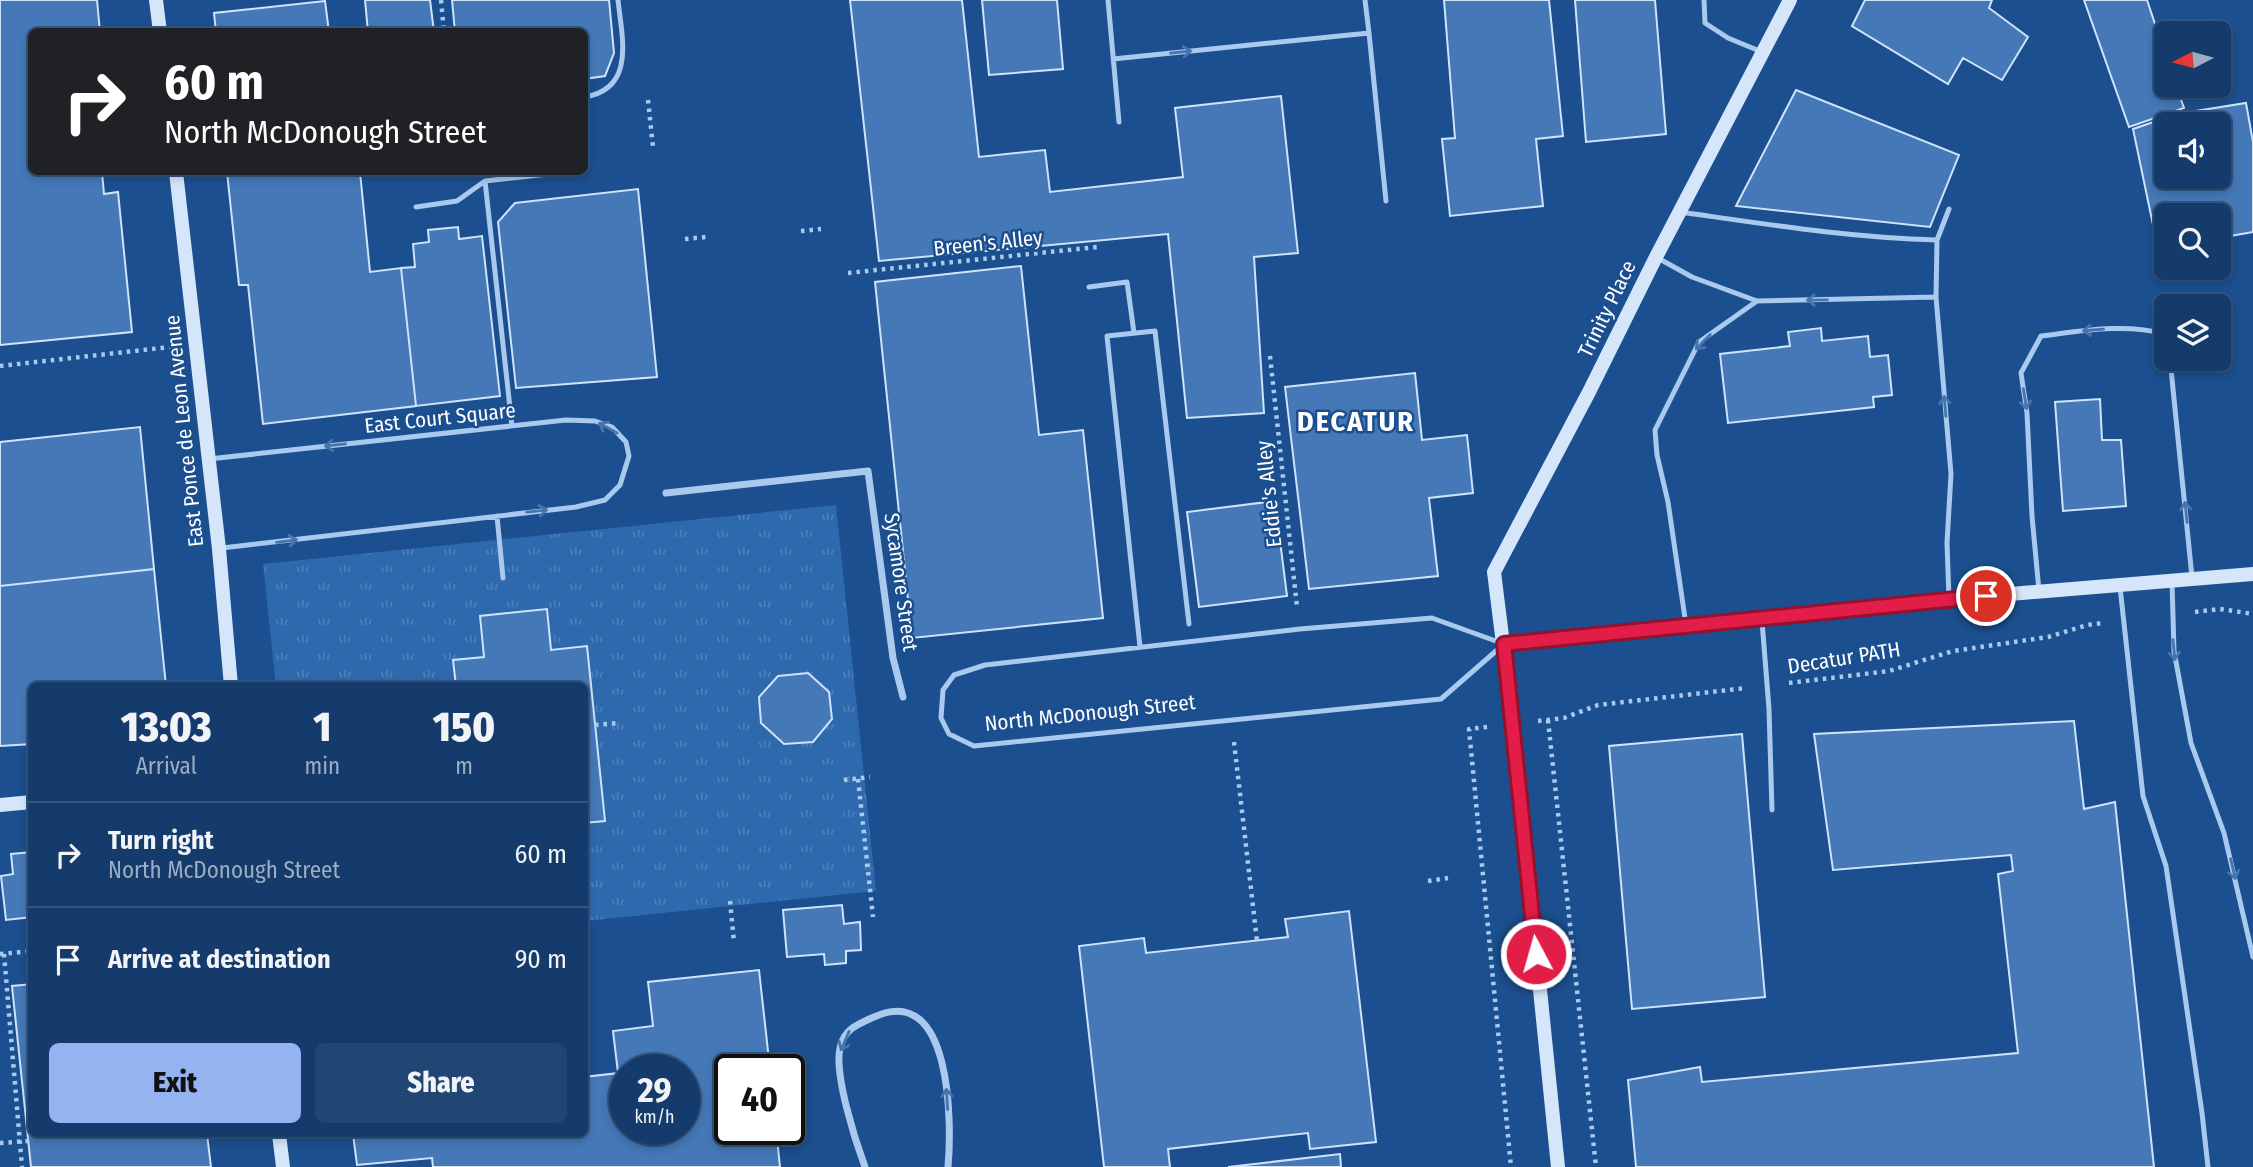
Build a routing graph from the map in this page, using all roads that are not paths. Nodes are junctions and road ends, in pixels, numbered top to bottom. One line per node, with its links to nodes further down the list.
1 (156, 0): 7 (street)
2 (618, 0): 11 (lane)
3 (1108, 0): 10 (lane)
4 (1365, 0): 8 (lane)
5 (1703, 0): 9 (lane)
6 (1790, 0): 9 (street, Trinity Place)
7 (160, 28)
8 (1369, 33): 10 (lane, one-way to 8); 16 (lane)
9 (1763, 52): 19 (street, Trinity Place)
10 (1114, 59): 12 (lane)
11 (588, 96)
12 (1119, 122)
13 (176, 175): 29 (street, East Ponce de Leon Avenue)
14 (540, 175): 15 (lane)
15 (485, 181): 17 (lane); 28 (lane)
16 (1386, 201)
17 (416, 207)
18 (1949, 209): 20 (lane)
19 (1680, 212): 20 (lane); 21 (street, Trinity Place)
20 (1937, 240): 23 (lane)
21 (1656, 257): 24 (lane); 43 (street, Trinity Place)
22 (1090, 287): 26 (lane)
23 (1936, 297): 24 (lane, one-way to 24); 39 (lane, one-way to 23)
24 (1757, 301): 42 (lane, one-way to 42)
25 (2154, 331): 38 (lane, one-way to 38)
26 (1134, 333): 41 (lane); 44 (lane)
27 (2172, 371): 35 (lane, one-way to 27)
28 (512, 426): 29 (lane, East Court Square, one-way to 29); 31 (lane, East Court Square, one-way to 28)
29 (207, 460): 32 (street, East Ponce de Leon Avenue)
30 (666, 494): 46 (street, Sycamore Street)
31 (497, 516): 32 (lane, one-way to 31); 34 (lane)
32 (219, 549): 45 (street, East Ponce de Leon Avenue)
33 (2253, 574): 35 (street, North McDonough Street)
34 (503, 578)
35 (2193, 580): 36 (street, North McDonough Street)
36 (2172, 582): 37 (street, North McDonough Street); 50 (lane, one-way to 50)
37 (2119, 586): 38 (street, North McDonough Street); 56 (lane)
38 (2039, 591): 39 (street, North McDonough Street)
39 (1949, 600): 40 (street, North McDonough Street)
40 (1762, 620): 42 (street, North McDonough Street); 49 (lane)
41 (1189, 624)
42 (1686, 628): 43 (street, North McDonough Street)
43 (1504, 644): 44 (lane, North McDonough Street); 44 (lane, North McDonough Street); 55 (street, Trinity Place)
44 (1140, 648)
45 (232, 682)
46 (903, 697)
47 (28, 802): 48 (street)
48 (0, 805)
49 (1772, 810)
50 (2253, 957)
51 (279, 1137): 52 (street)
52 (283, 1167)
53 (865, 1167): 54 (street, one-way to 53)
54 (948, 1167)
55 (1558, 1167)
56 (2208, 1167)

